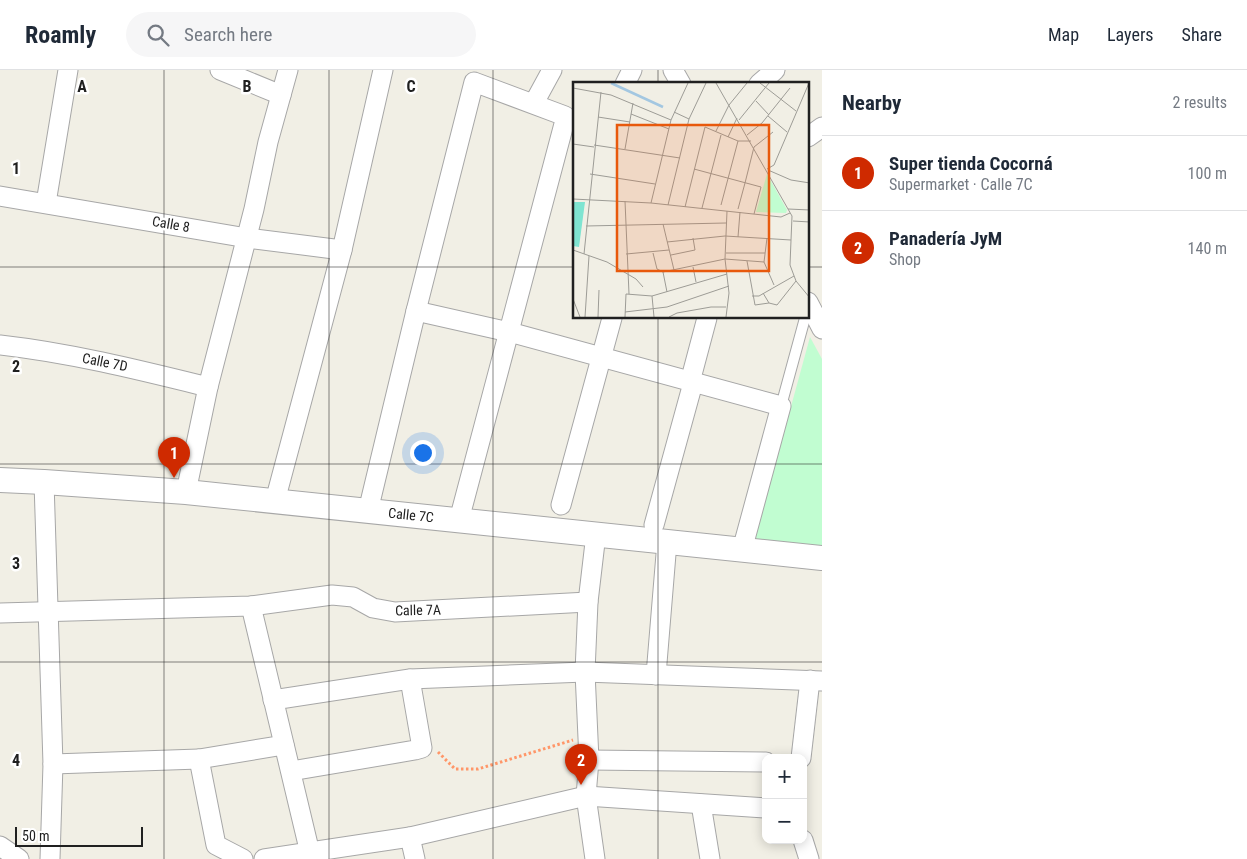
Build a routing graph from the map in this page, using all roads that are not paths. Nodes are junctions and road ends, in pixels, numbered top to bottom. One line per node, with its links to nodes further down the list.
1 (68, 70): 18 (street)
2 (220, 70): 12 (street)
3 (288, 70): 12 (street)
4 (382, 70): 20 (street)
5 (552, 70): 13 (street)
6 (632, 70): 9 (street)
7 (673, 70): 10 (street)
8 (775, 70): 11 (street)
9 (627, 82)
10 (680, 82)
11 (761, 82)
12 (281, 95): 19 (street)
13 (534, 103): 14 (street); 22 (street)
14 (569, 126): 27 (street)
15 (822, 127): 16 (street)
16 (810, 136)
17 (0, 196): 18 (street, Calle 8)
18 (46, 203): 19 (street, Calle 8)
19 (247, 238): 20 (street, Calle 8); 31 (street)
20 (342, 250): 36 (street)
21 (812, 308): 26 (street)
22 (416, 311): 27 (street); 38 (street)
23 (612, 319): 29 (street)
24 (707, 319): 30 (street)
25 (809, 319): 32 (lane)
26 (822, 329)
27 (509, 332): 29 (street); 39 (street)
28 (0, 345): 31 (street, Calle 7D)
29 (601, 359): 30 (street); 37 (street)
30 (692, 383): 32 (street); 41 (street)
31 (208, 387): 35 (street)
32 (781, 406): 42 (street)
33 (0, 480): 34 (street, Calle 7C)
34 (44, 482): 35 (street, Calle 7C); 46 (street)
35 (186, 492): 36 (street, Calle 7C)
36 (275, 501): 38 (street, Calle 7C)
37 (562, 505)
38 (368, 511): 39 (street, Calle 7C)
39 (459, 520): 40 (street, Calle 7C)
40 (596, 534): 41 (street, Calle 7C); 44 (street)
41 (661, 534): 42 (street, Calle 7C); 49 (street)
42 (742, 550): 43 (street, Calle 7C)
43 (822, 558)
44 (588, 602): 45 (street, Calle 7A); 48 (street)
45 (251, 606): 46 (street, Calle 7A); 52 (street)
46 (48, 610): 47 (street, Calle 7A); 58 (street)
47 (0, 612)
48 (586, 672): 49 (street); 50 (street); 56 (street)
49 (656, 675): 51 (street)
50 (410, 679): 52 (street); 59 (street)
51 (816, 680): 54 (street)
52 (274, 700): 53 (street)
53 (284, 745): 55 (street); 59 (street)
54 (803, 754)
55 (199, 759): 58 (street); 69 (street)
56 (588, 760): 57 (street); 60 (street)
57 (762, 762)
58 (53, 764): 68 (street)
59 (291, 771): 66 (street)
60 (586, 796): 61 (street); 63 (street); 72 (street)
61 (701, 804): 62 (street); 73 (street)
62 (762, 808)
63 (410, 837): 66 (street); 71 (street)
64 (804, 844): 74 (street)
65 (0, 846): 67 (street)
66 (310, 853): 70 (street)
67 (20, 859)
68 (50, 859)
69 (243, 859)
70 (264, 859)
71 (415, 859)
72 (595, 859)
73 (710, 859)
74 (809, 859)

